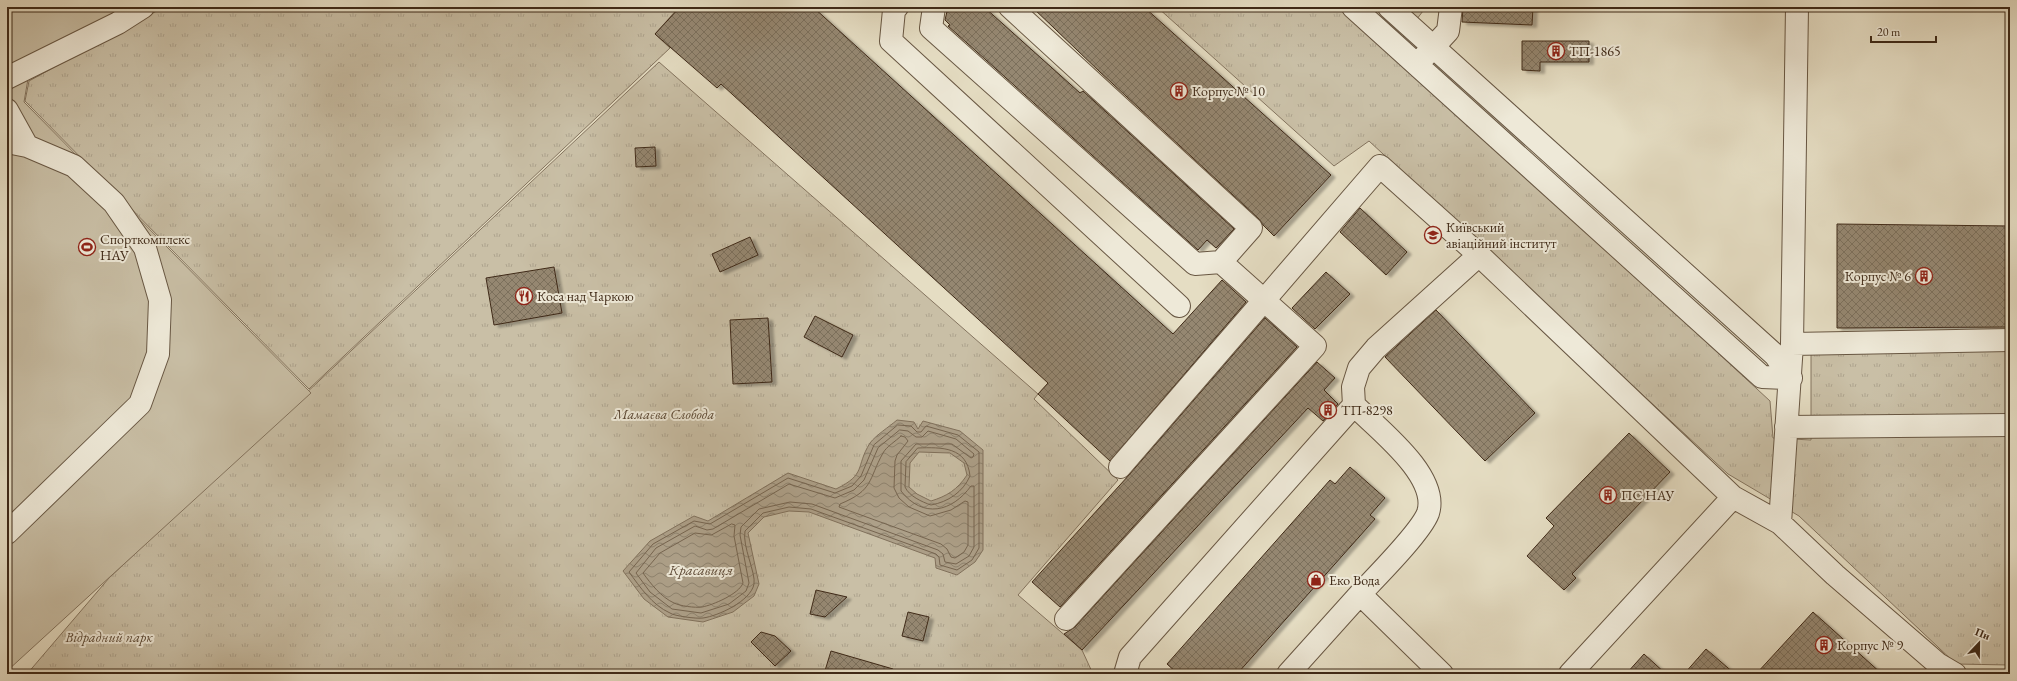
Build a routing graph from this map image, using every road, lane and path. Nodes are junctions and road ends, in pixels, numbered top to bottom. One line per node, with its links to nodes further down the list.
1 (143, 7): 11 (lane)
2 (897, 7): 17 (lane)
3 (934, 7): 15 (lane)
4 (1010, 7): 15 (lane)
5 (1353, 7): 10 (lane)
6 (1389, 7): 9 (lane)
7 (1451, 7): 9 (lane)
8 (1797, 7): 19 (lane)
9 (1433, 47): 10 (lane); 20 (lane)
10 (1417, 64): 20 (lane)
11 (7, 78)
12 (7, 110): 13 (lane)
13 (17, 144): 27 (lane)
14 (1479, 255): 16 (lane); 21 (lane); 25 (lane)
15 (1221, 262): 16 (lane)
16 (1264, 301): 24 (lane); 29 (lane)
17 (1180, 306)
18 (2010, 340): 19 (lane)
19 (1792, 344): 20 (lane)
20 (1790, 378): 23 (lane)
21 (1354, 405): 28 (lane); 30 (lane)
22 (2010, 426): 23 (lane)
23 (1786, 428): 26 (lane)
24 (1120, 467)
25 (1733, 497): 26 (lane); 33 (lane)
26 (1780, 523): 34 (lane)
27 (7, 533)
28 (1360, 594): 31 (lane); 32 (lane)
29 (1066, 619)
30 (1125, 674)
31 (1288, 674)
32 (1442, 674)
33 (1570, 674)
34 (1955, 674)

